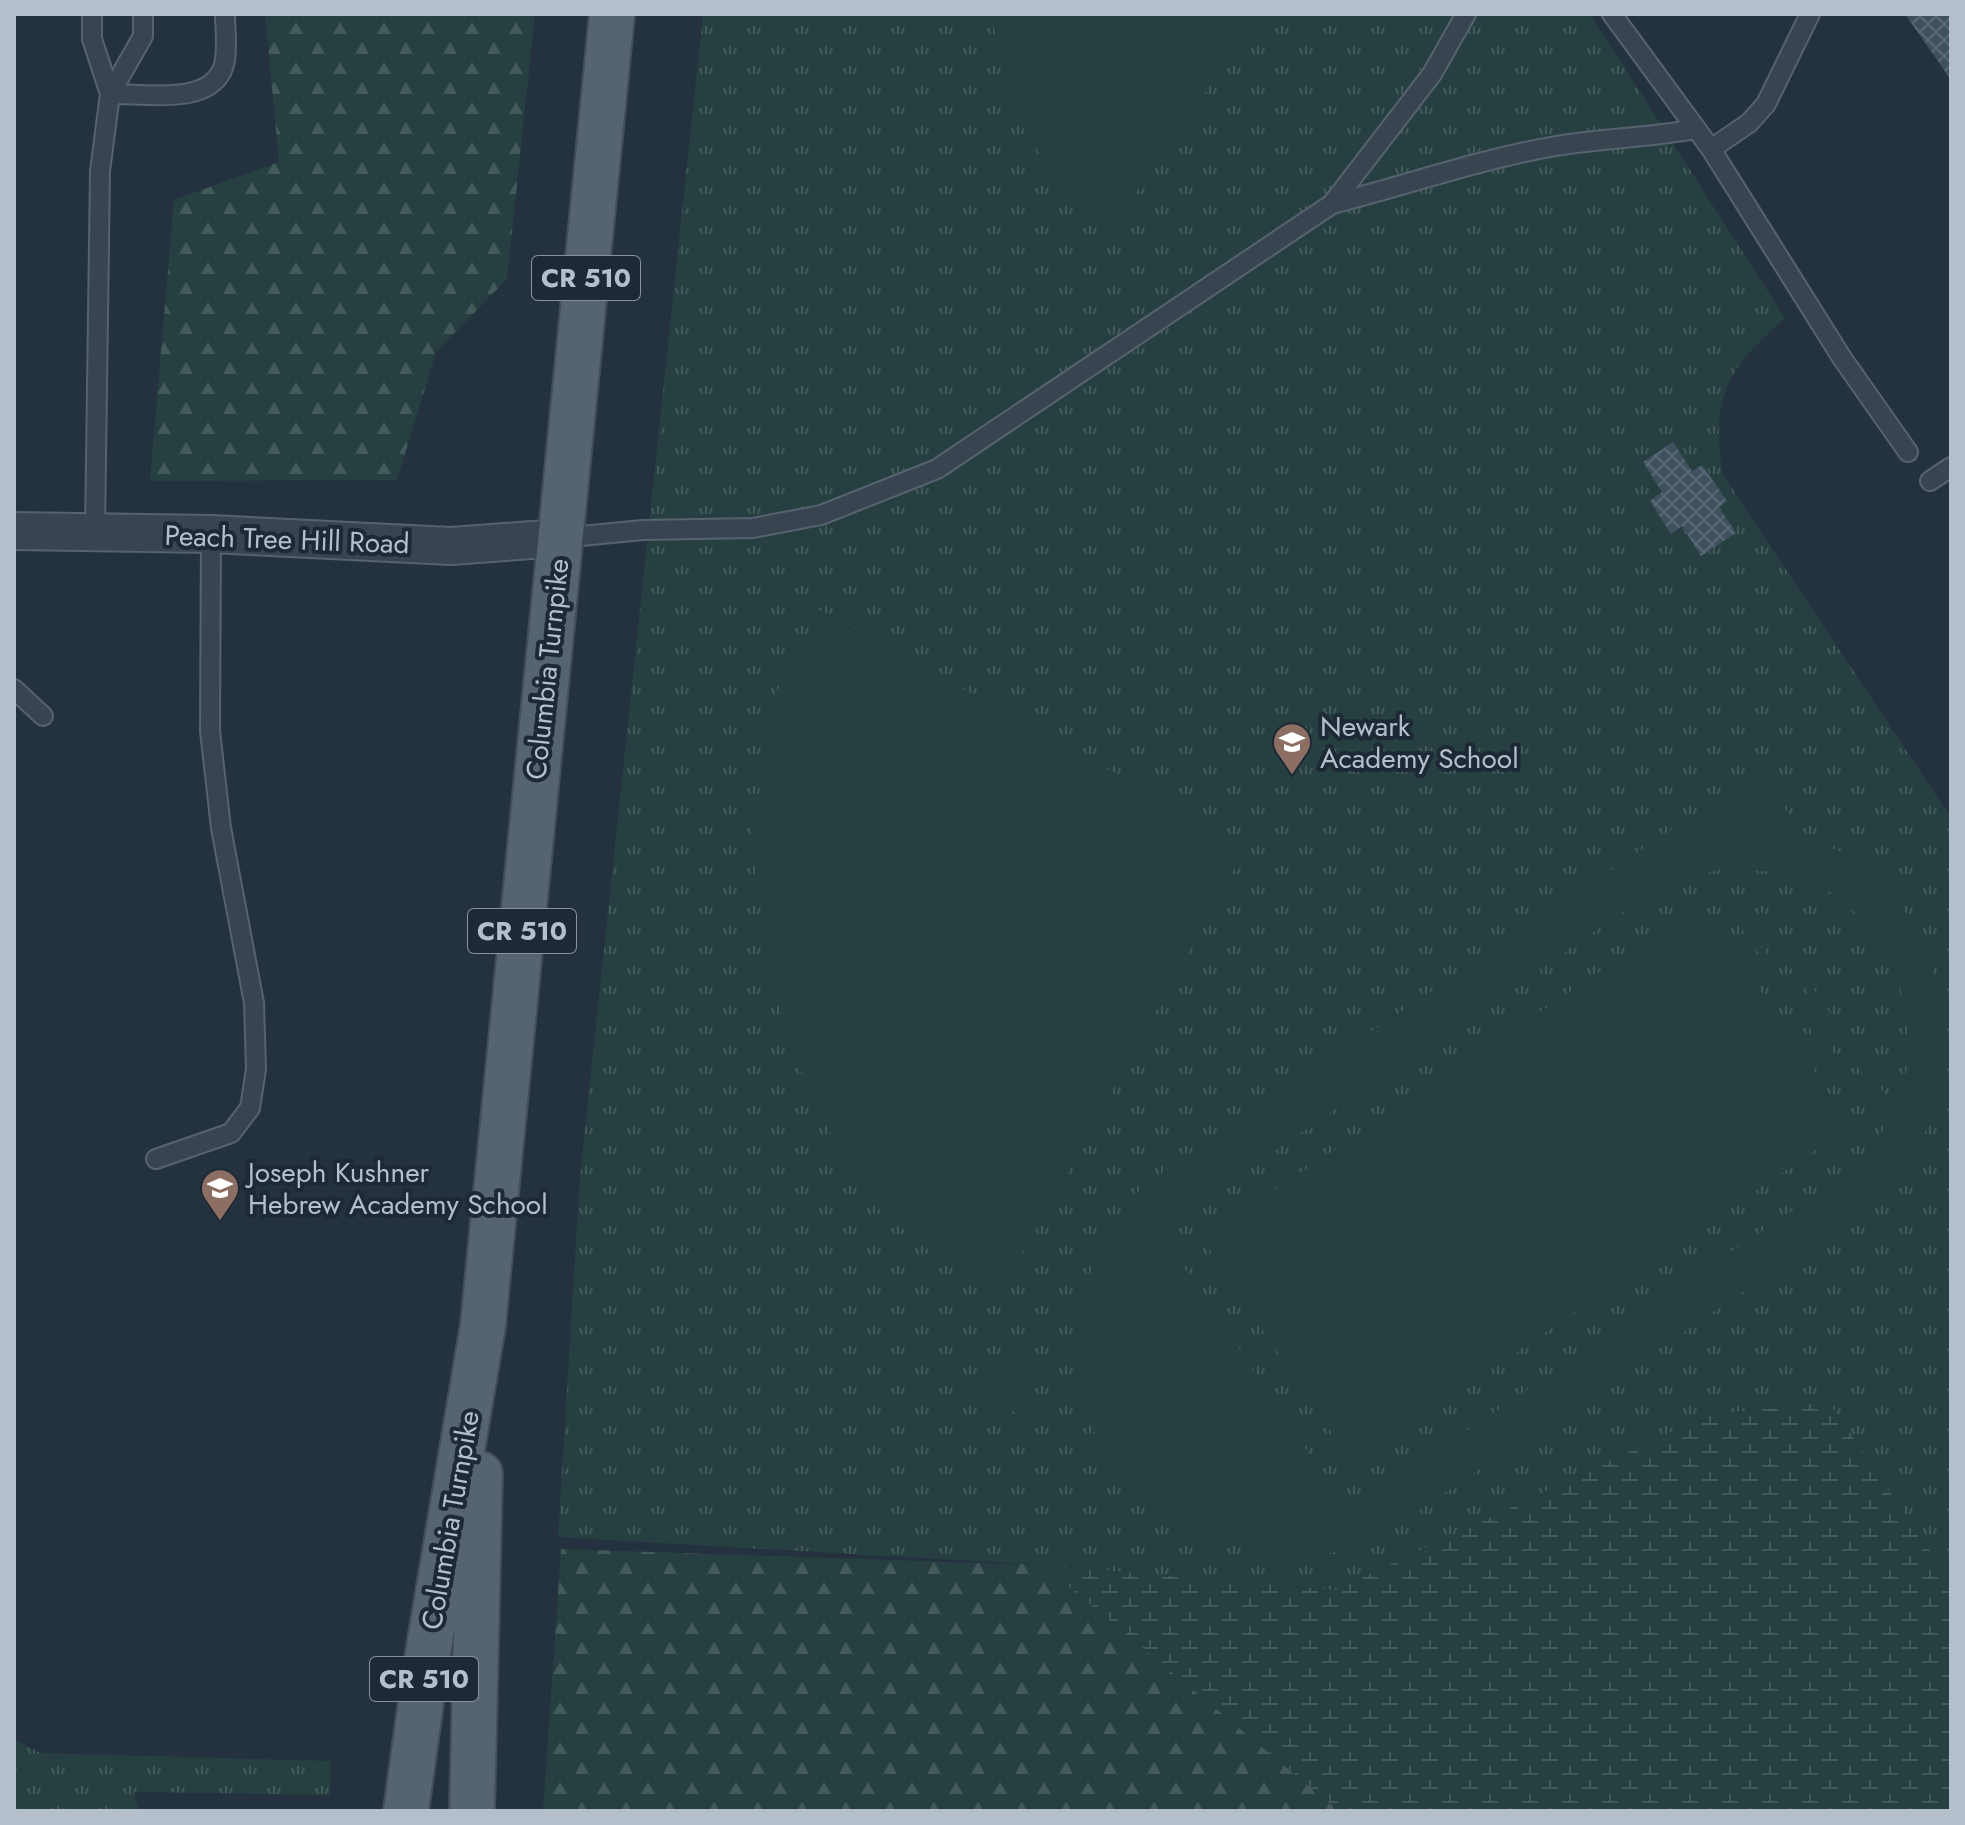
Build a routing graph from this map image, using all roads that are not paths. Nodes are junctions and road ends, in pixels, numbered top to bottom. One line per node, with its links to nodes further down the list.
1 (92, 14): 8 (lane)
2 (143, 14): 8 (lane)
3 (225, 14): 8 (lane)
4 (612, 14): 18 (main road, Columbia Turnpike / CR 510)
5 (1466, 14): 11 (lane)
6 (1612, 14): 9 (lane)
7 (1810, 14): 10 (lane)
8 (110, 94): 16 (lane)
9 (1695, 129): 10 (lane); 11 (lane)
10 (1711, 149): 12 (lane)
11 (1332, 204): 18 (lane)
12 (1908, 452)
13 (1951, 467): 14 (lane)
14 (1930, 481)
15 (14, 531): 16 (street, Peach Tree Hill Road)
16 (95, 533): 17 (street, Peach Tree Hill Road)
17 (211, 534): 18 (street, Peach Tree Hill Road); 21 (lane)
18 (560, 538): 22 (main road, Columbia Turnpike / CR 510)
19 (14, 689): 20 (lane)
20 (43, 716)
21 (156, 1159)
22 (483, 1325): 23 (main road, Columbia Turnpike / CR 510); 24 (main road, Columbia Turnpike / CR 510)
23 (474, 1806)
24 (406, 1811)

